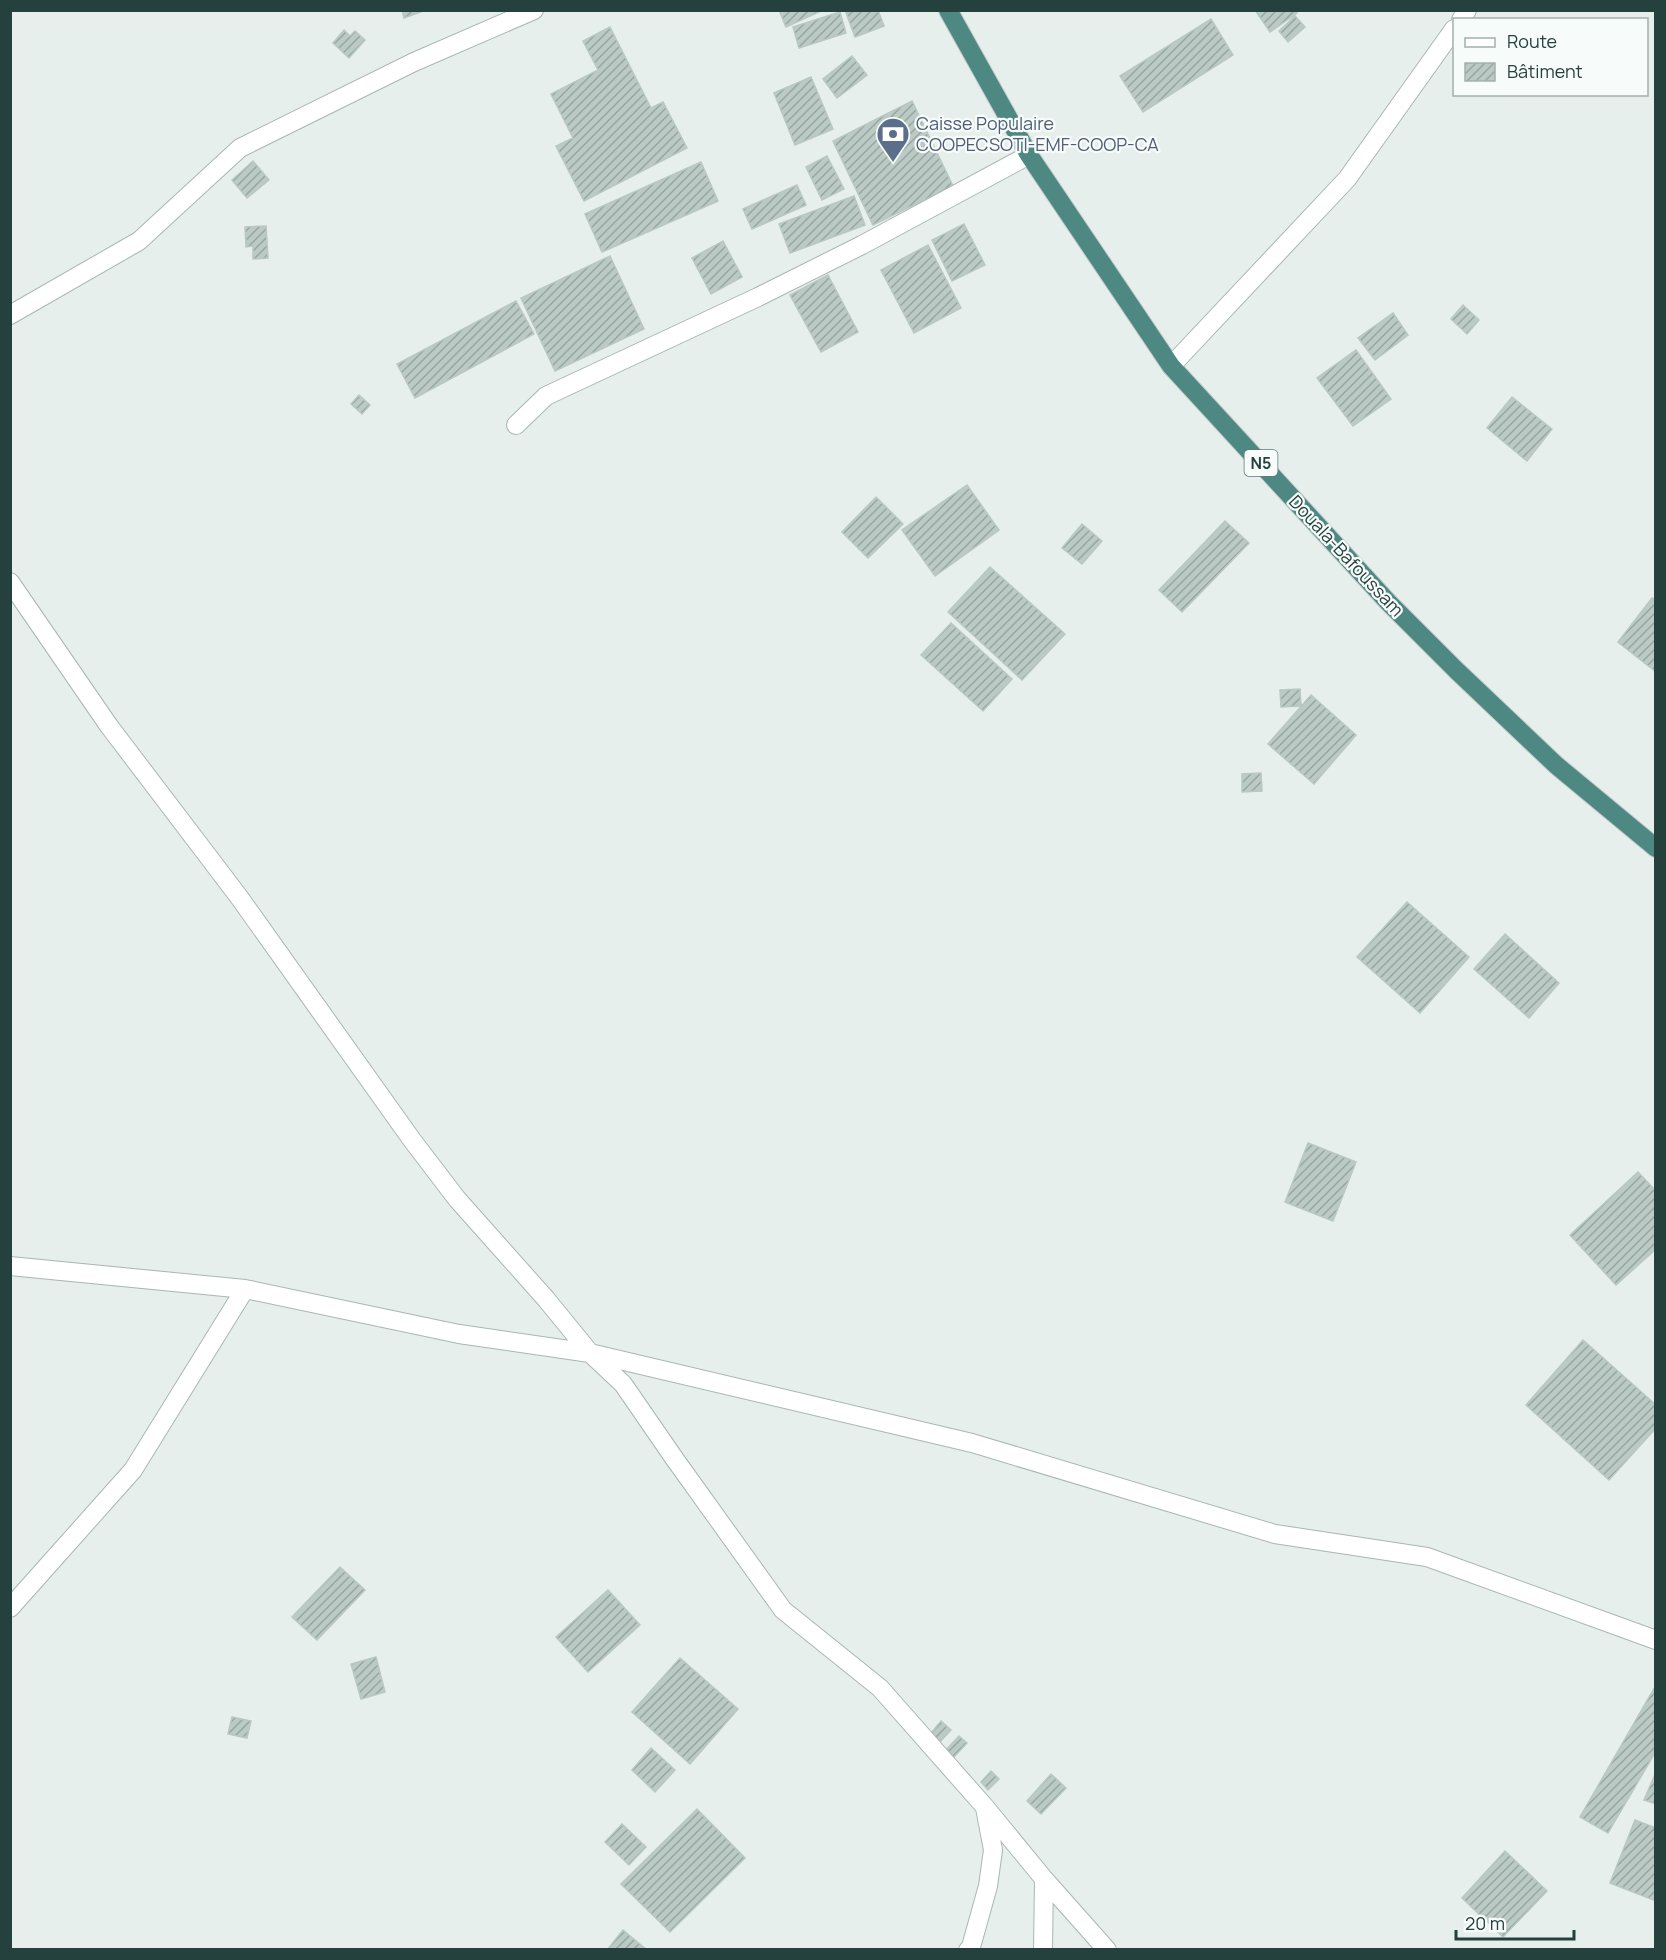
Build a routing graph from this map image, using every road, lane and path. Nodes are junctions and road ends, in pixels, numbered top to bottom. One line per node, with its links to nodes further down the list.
1 (534, 10): 5 (street)
2 (948, 10): 4 (highway, Douala-Bafoussam / N5)
3 (1453, 32): 6 (street)
4 (1029, 155): 6 (highway, Douala-Bafoussam / N5); 7 (street)
5 (10, 315)
6 (1171, 366): 9 (highway, Douala-Bafoussam / N5)
7 (516, 425)
8 (10, 582): 12 (street)
9 (1656, 848)
10 (10, 1266): 11 (street)
11 (245, 1290): 12 (street); 13 (street)
12 (590, 1353): 14 (street); 15 (street)
13 (10, 1608)
14 (1656, 1640)
15 (985, 1807): 16 (street); 17 (street)
16 (1044, 1879): 18 (street); 19 (street)
17 (968, 1950)
18 (1043, 1950)
19 (1107, 1950)

